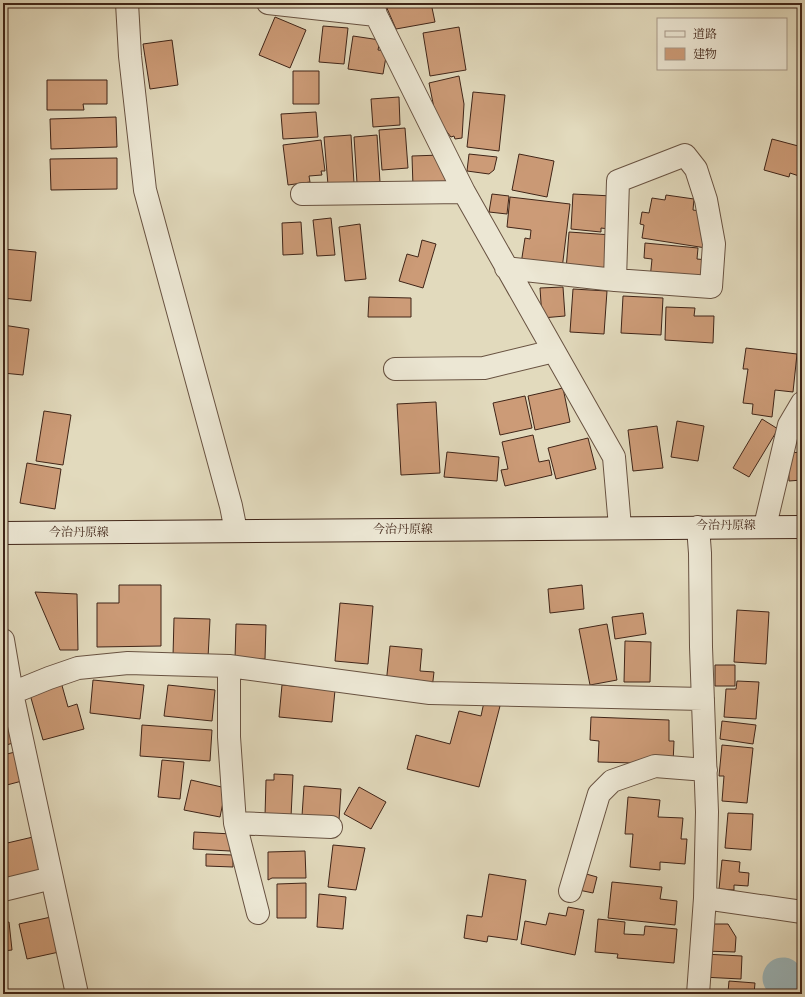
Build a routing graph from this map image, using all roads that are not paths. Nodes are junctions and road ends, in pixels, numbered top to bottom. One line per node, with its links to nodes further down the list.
1 (127, 3): 16 (street)
2 (268, 3): 3 (street)
3 (374, 9): 4 (street)
4 (464, 192): 5 (street); 6 (street)
5 (302, 194)
6 (506, 268): 7 (street); 8 (street)
7 (615, 280): 7 (street)
8 (554, 350): 9 (street); 13 (street)
9 (395, 369)
10 (802, 402): 12 (street)
11 (698, 526): 12 (street, 今治丹原線); 13 (street, 今治丹原線); 20 (street)
12 (765, 526): 14 (street, 今治丹原線)
13 (620, 527): 16 (street, 今治丹原線)
14 (802, 527)
15 (4, 529): 16 (street, 今治丹原線)
16 (236, 531)
17 (3, 640): 19 (street)
18 (229, 666): 19 (street); 20 (street); 22 (street)
19 (8, 695): 24 (street)
20 (703, 699): 21 (street)
21 (706, 770): 26 (street); 27 (street)
22 (235, 823): 23 (street); 29 (street)
23 (331, 826)
24 (52, 878): 25 (street); 30 (street)
25 (3, 890)
26 (570, 891)
27 (705, 898): 28 (street); 31 (street)
28 (802, 912)
29 (258, 913)
30 (77, 994)
31 (698, 994)

